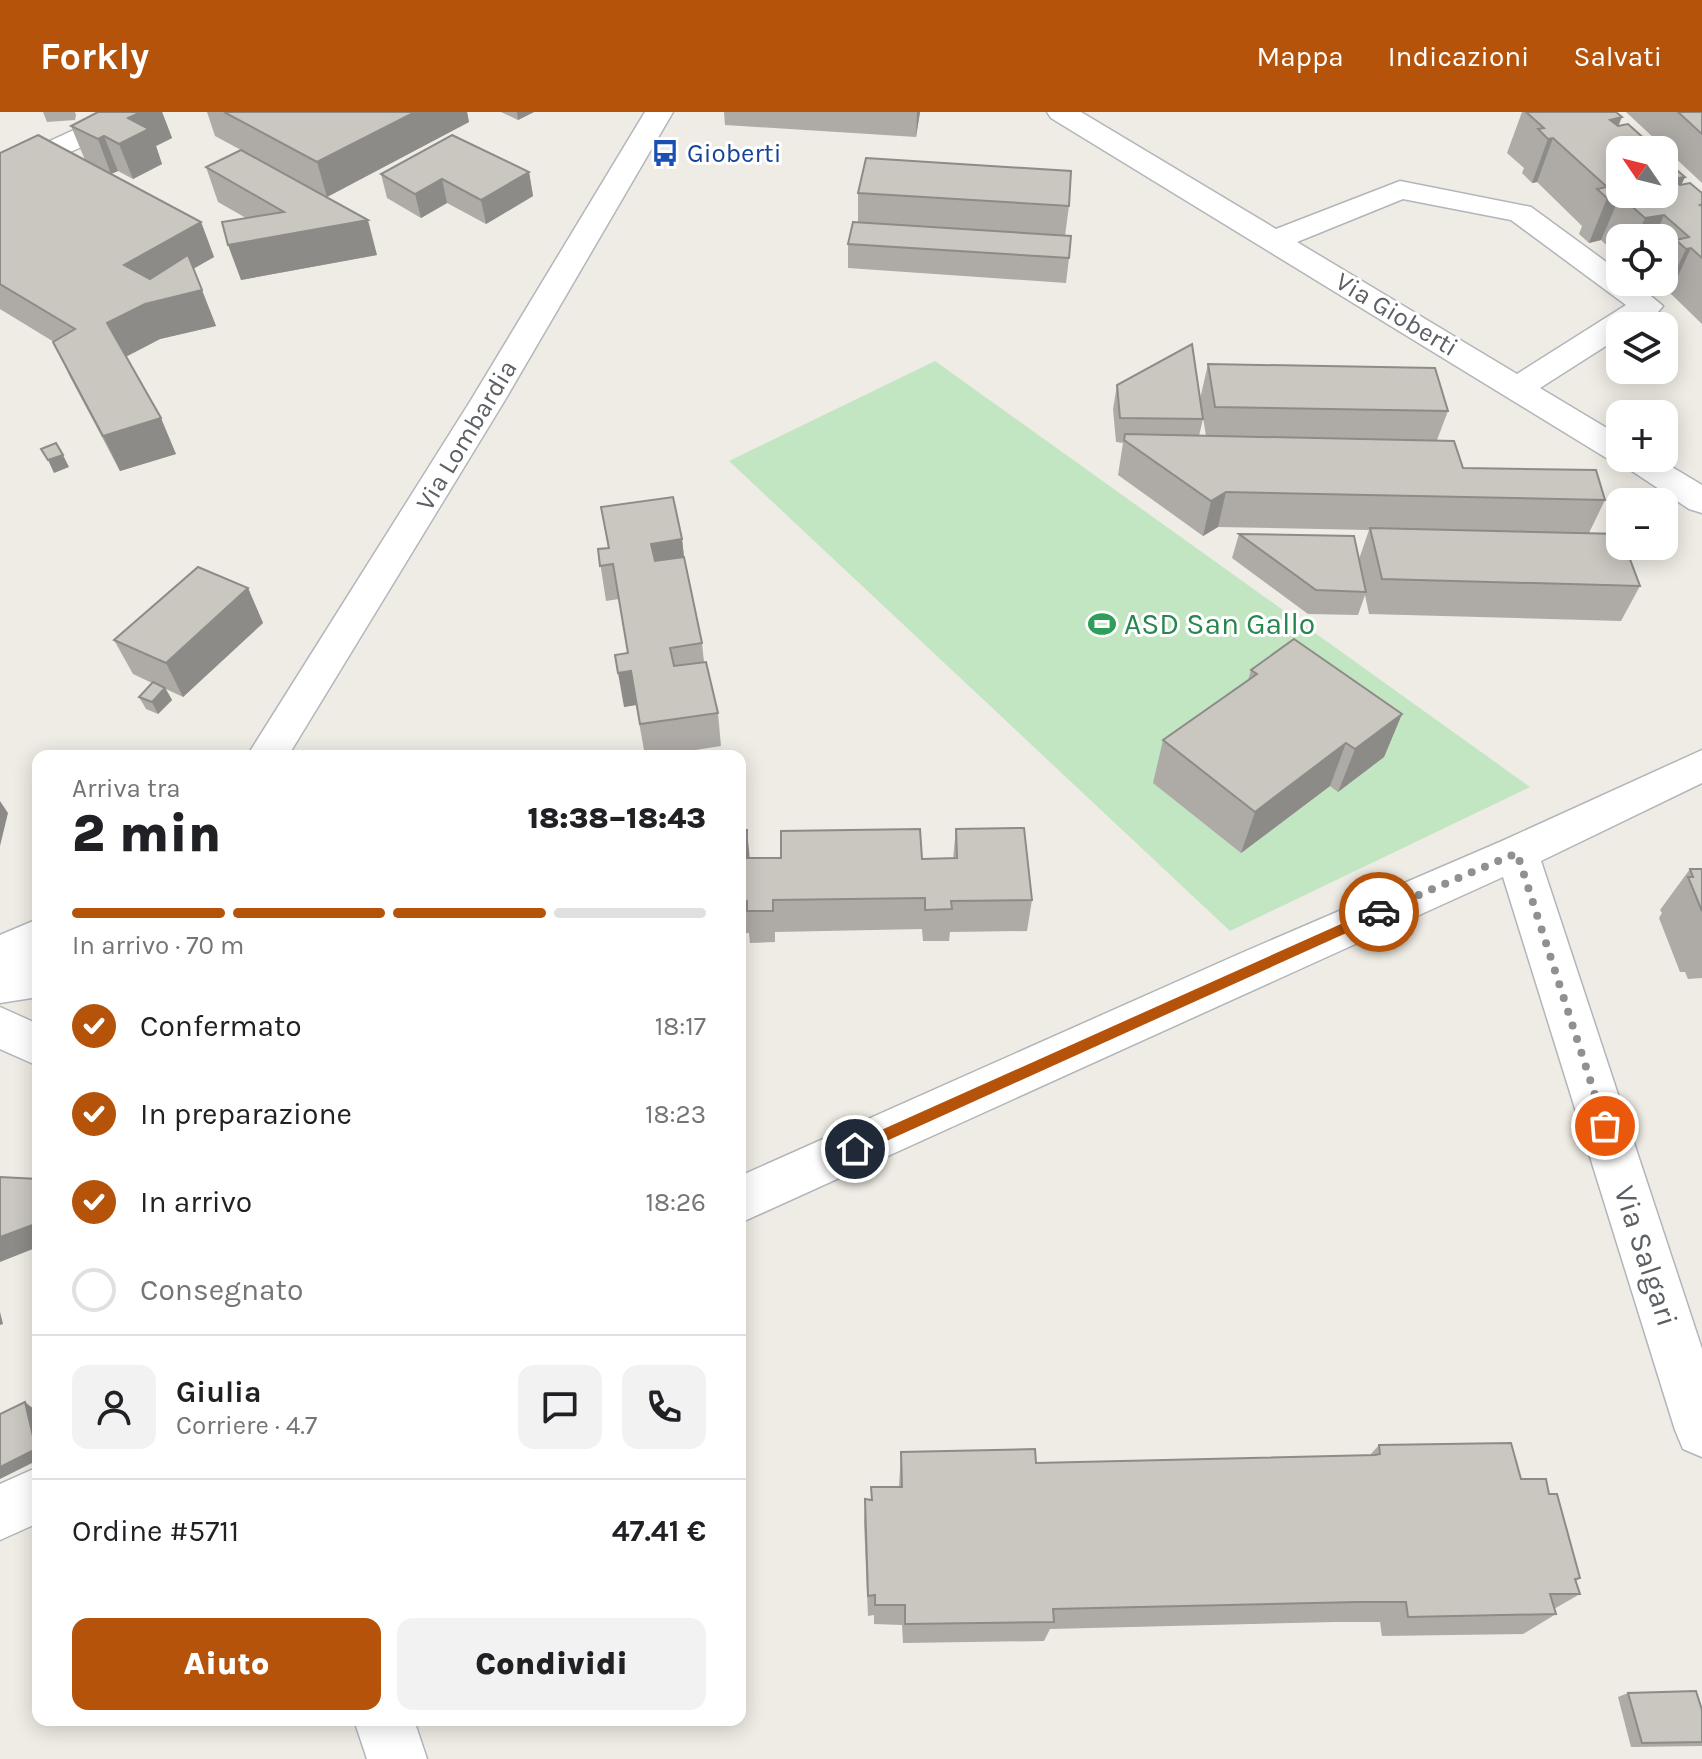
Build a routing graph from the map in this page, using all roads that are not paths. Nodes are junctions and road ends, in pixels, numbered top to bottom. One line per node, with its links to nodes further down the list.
1 (135, 112): 4 (street)
2 (659, 112): 10 (street, Via Lombardia)
3 (1061, 112): 5 (street, Via Gioberti)
4 (0, 175)
5 (1276, 240): 6 (street, Via Gioberti); 6 (street)
6 (1517, 388): 7 (street, Via Gioberti)
7 (1606, 442)
8 (1655, 472): 9 (street)
9 (1702, 501)
10 (271, 750)
11 (1702, 765): 12 (street)
12 (1517, 853): 19 (street); 20 (street, Via Salgari)
13 (32, 940): 14 (street)
14 (0, 956)
15 (32, 979): 16 (street)
16 (0, 984)
17 (0, 1027): 18 (street)
18 (32, 1043)
19 (746, 1197)
20 (1702, 1430)
21 (32, 1498): 22 (street)
22 (0, 1512)
23 (386, 1726): 24 (street)
24 (397, 1759)

